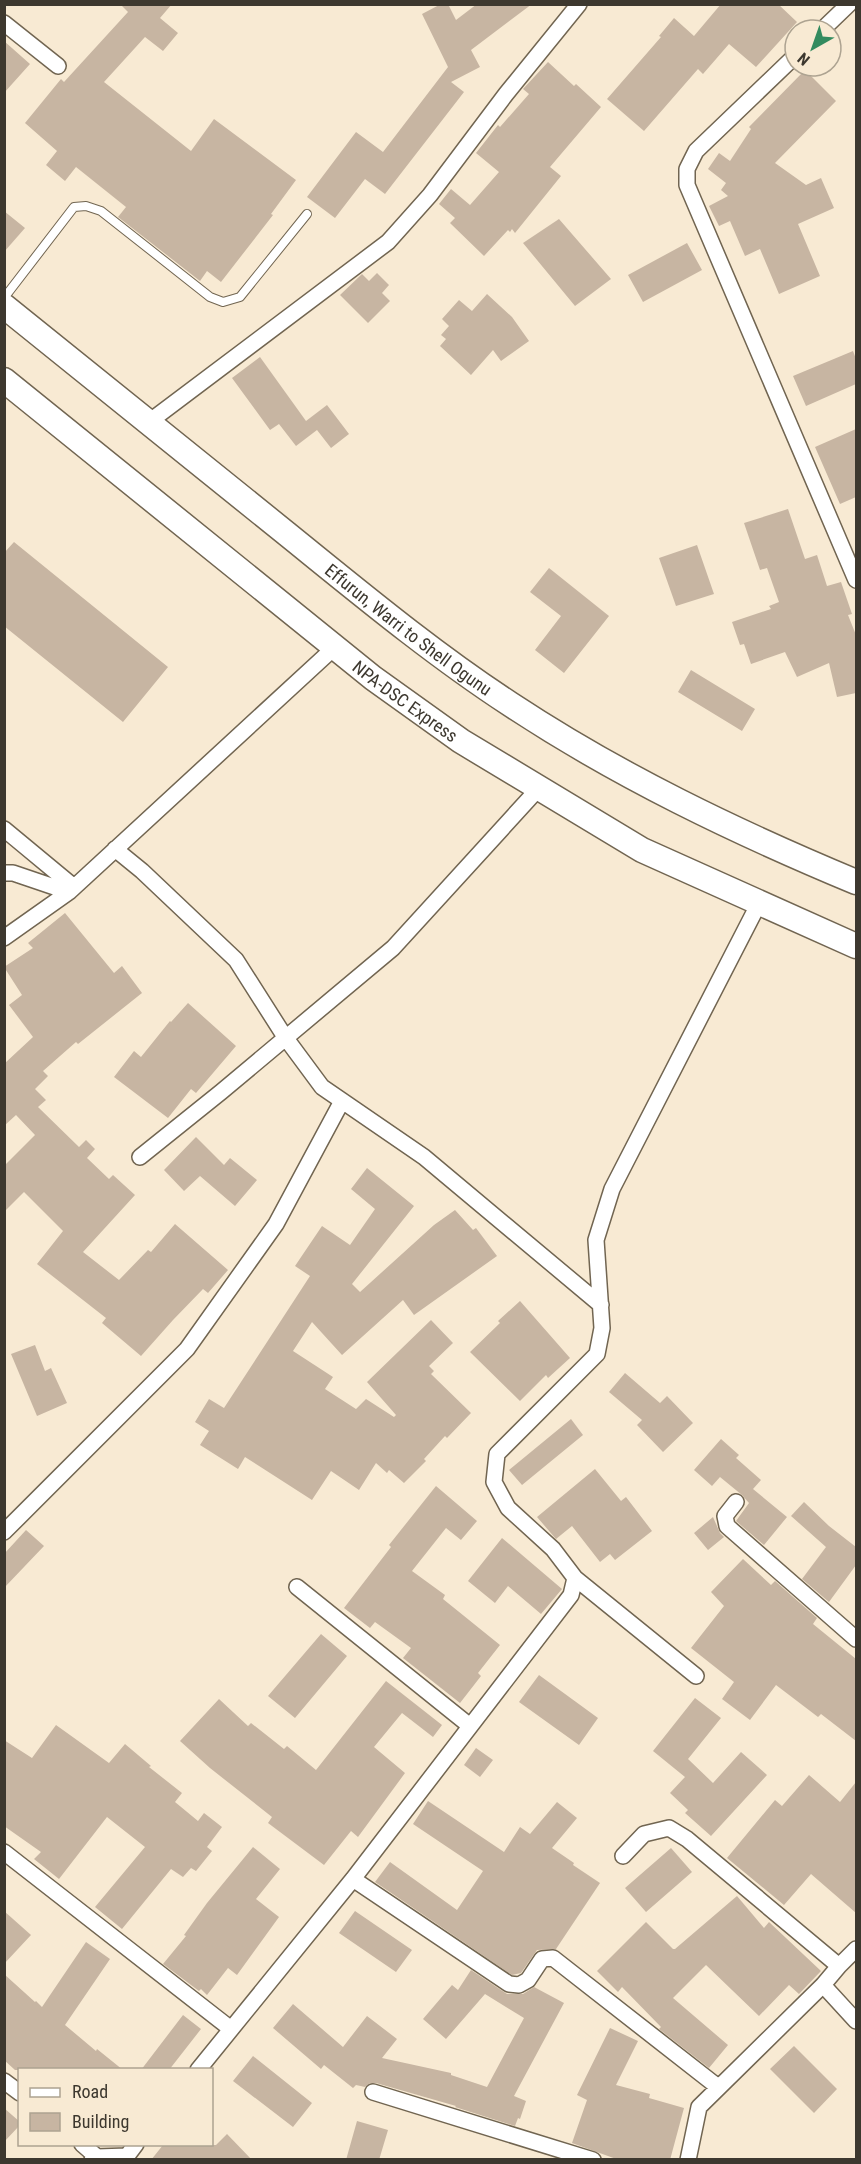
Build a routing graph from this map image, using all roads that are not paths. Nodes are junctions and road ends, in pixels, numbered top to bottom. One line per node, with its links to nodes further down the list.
1 (849, 4): 3 (street)
2 (572, 7): 11 (street)
3 (834, 18)
4 (4, 22): 5 (street)
5 (58, 66)
6 (783, 68): 12 (street)
7 (307, 214): 8 (lane)
8 (4, 298)
9 (4, 306): 11 (main road, Effurun, Warri to Shell Ogunu)
10 (4, 380): 13 (main road, NPA-DSC Express)
11 (148, 422): 18 (main road, Effurun, Warri to Shell Ogunu)
12 (856, 580)
13 (335, 647): 14 (main road, NPA-DSC Express); 16 (street)
14 (539, 788): 20 (main road, NPA-DSC Express); 23 (street)
15 (4, 830): 19 (street)
16 (115, 849): 19 (street); 23 (street)
17 (4, 873): 19 (street)
18 (856, 882)
19 (72, 889): 21 (street)
20 (759, 903): 22 (main road, NPA-DSC Express); 26 (street)
21 (4, 938)
22 (856, 946)
23 (285, 1037): 24 (street); 25 (street)
24 (342, 1101): 26 (street); 28 (street)
25 (140, 1157)
26 (601, 1305): 29 (street)
27 (736, 1502): 31 (street)
28 (4, 1532)
29 (575, 1578): 32 (street); 33 (street)
30 (297, 1587): 33 (street)
31 (856, 1639)
32 (696, 1676)
33 (470, 1726): 36 (street)
34 (4, 1852): 41 (street)
35 (623, 1856): 38 (street)
36 (353, 1879): 41 (street); 44 (street)
37 (856, 1949): 38 (street)
38 (839, 1966): 39 (street)
39 (823, 1985): 40 (street); 44 (street)
40 (856, 2021)
41 (231, 2029): 42 (street)
42 (200, 2068)
43 (4, 2081): 45 (street)
44 (718, 2087): 50 (street)
45 (18, 2092)
46 (373, 2092): 51 (street)
47 (83, 2146): 49 (street)
48 (131, 2153): 49 (street)
49 (94, 2158)
50 (690, 2158)
51 (593, 2160)

